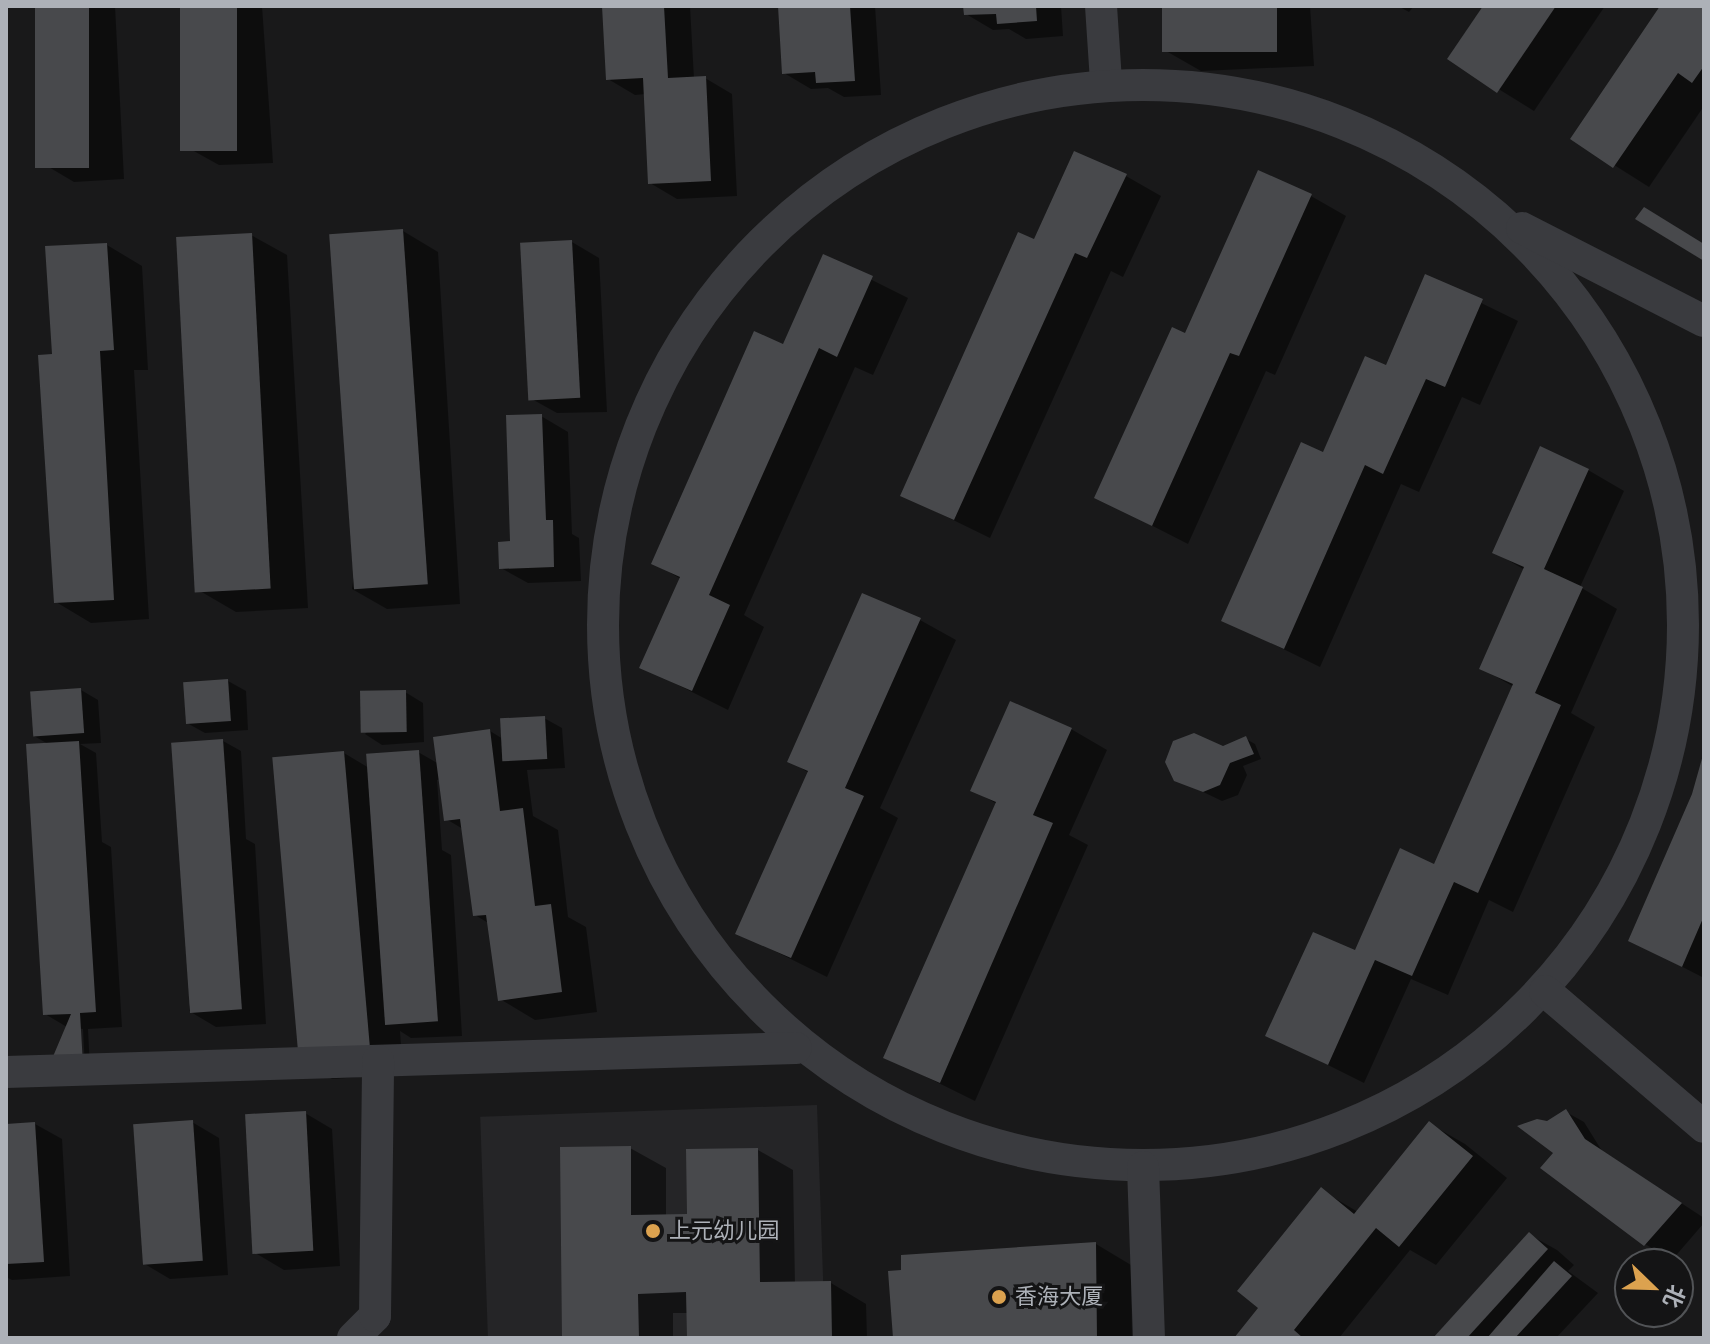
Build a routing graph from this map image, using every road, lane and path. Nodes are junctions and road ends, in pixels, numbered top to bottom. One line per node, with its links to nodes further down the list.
1 (1101, 6): 2 (street)
2 (1106, 81): 3 (street); 6 (street)
3 (1510, 222): 4 (street); 5 (street)
4 (1704, 321)
5 (1545, 991): 9 (street); 10 (street)
6 (796, 1048): 7 (street); 10 (street)
7 (378, 1061): 8 (street); 11 (street)
8 (6, 1072)
9 (1704, 1127)
10 (1143, 1167): 12 (street)
11 (353, 1338)
12 (1149, 1338)

